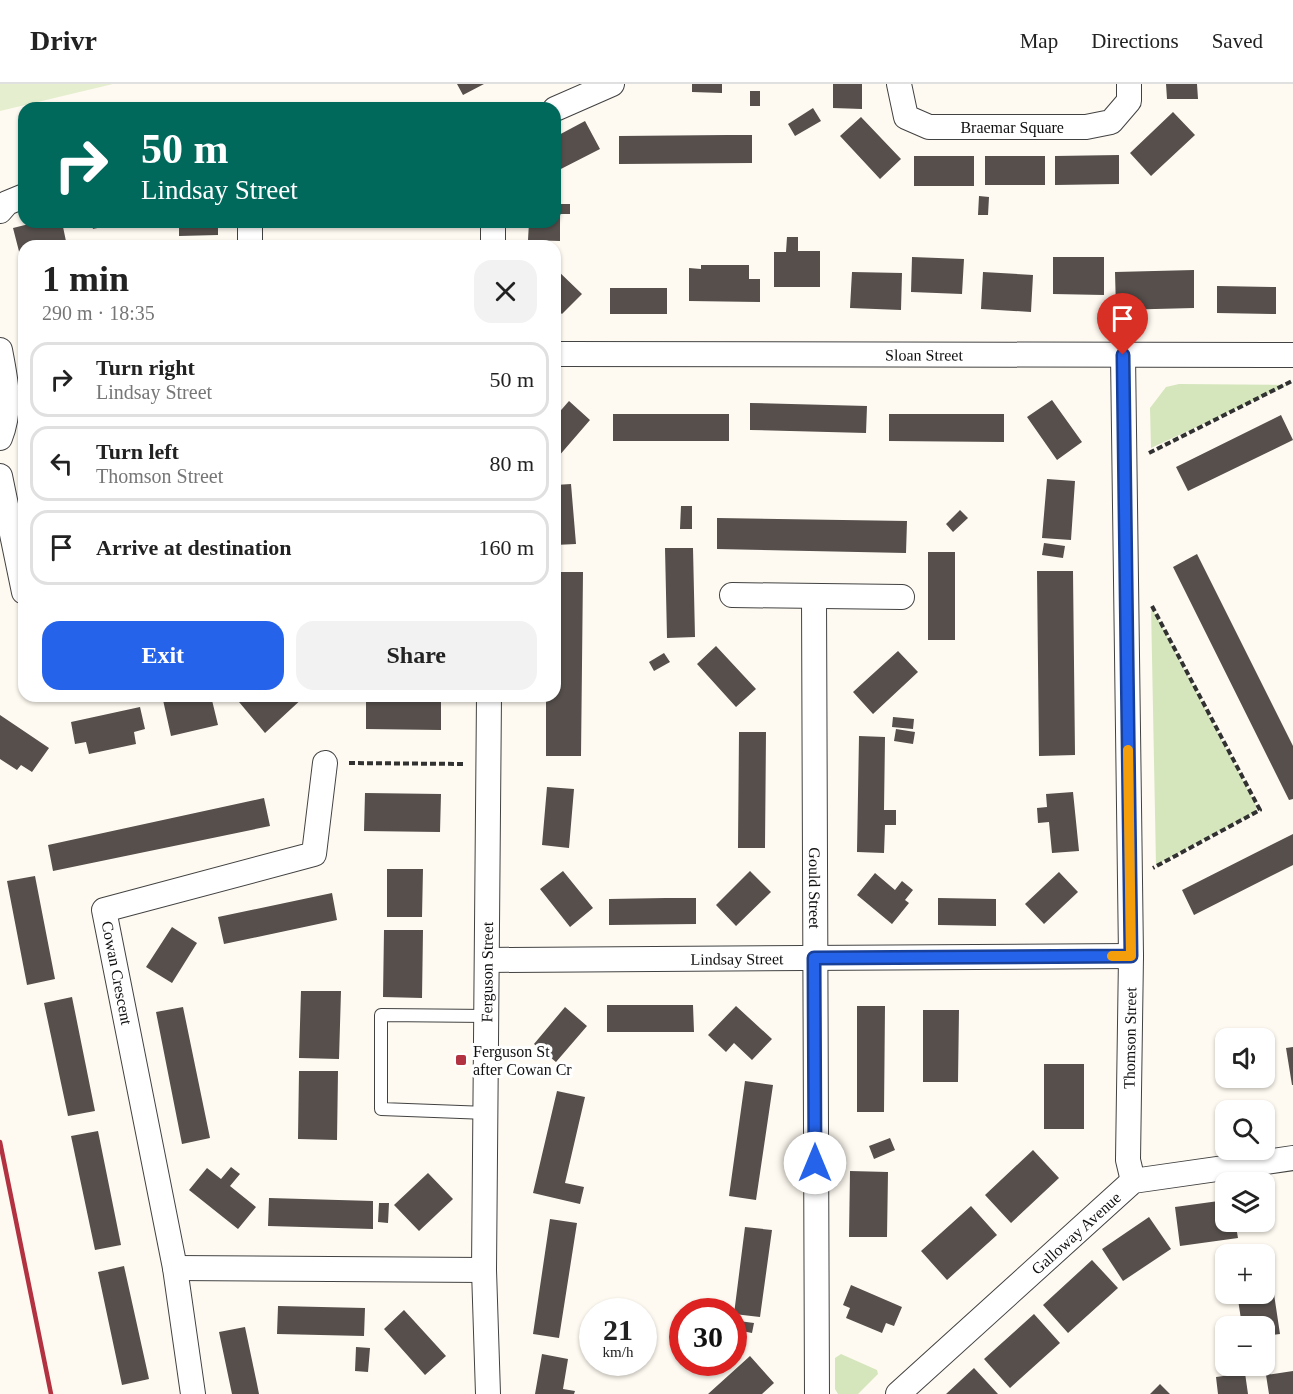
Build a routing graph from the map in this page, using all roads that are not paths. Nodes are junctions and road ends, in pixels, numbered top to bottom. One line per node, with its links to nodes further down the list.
1 (612, 84): 4 (street)
2 (899, 84): 3 (street, Braemar Square)
3 (1129, 84)
4 (561, 106)
5 (18, 198): 6 (street)
6 (0, 211)
7 (0, 350): 11 (street)
8 (561, 354): 9 (street, Sloan Street)
9 (1123, 355): 10 (street, Sloan Street); 19 (street, Thomson Street)
10 (1293, 356)
11 (0, 438)
12 (0, 476): 13 (street)
13 (18, 563)
14 (732, 595): 15 (street)
15 (814, 597): 16 (street); 20 (street, Gould Street)
16 (902, 597)
17 (489, 702): 21 (street, Ferguson Street)
18 (325, 763): 26 (street, Cowan Crescent)
19 (1131, 956): 20 (street, Lindsay Street); 25 (street, Thomson Street)
20 (814, 958): 21 (street, Lindsay Street); 30 (street, Gould Street)
21 (488, 960): 22 (street, Ferguson Street)
22 (488, 1016): 23 (street, Ferguson Street); 23 (lane)
23 (487, 1113): 27 (street, Ferguson Street)
24 (1292, 1161): 25 (street, Galloway Avenue)
25 (1133, 1181): 31 (street, Galloway Avenue)
26 (175, 1268): 27 (street); 28 (street, Cowan Crescent)
27 (484, 1270): 29 (street, Ferguson Street)
28 (193, 1394)
29 (488, 1394)
30 (817, 1394)
31 (898, 1394)

